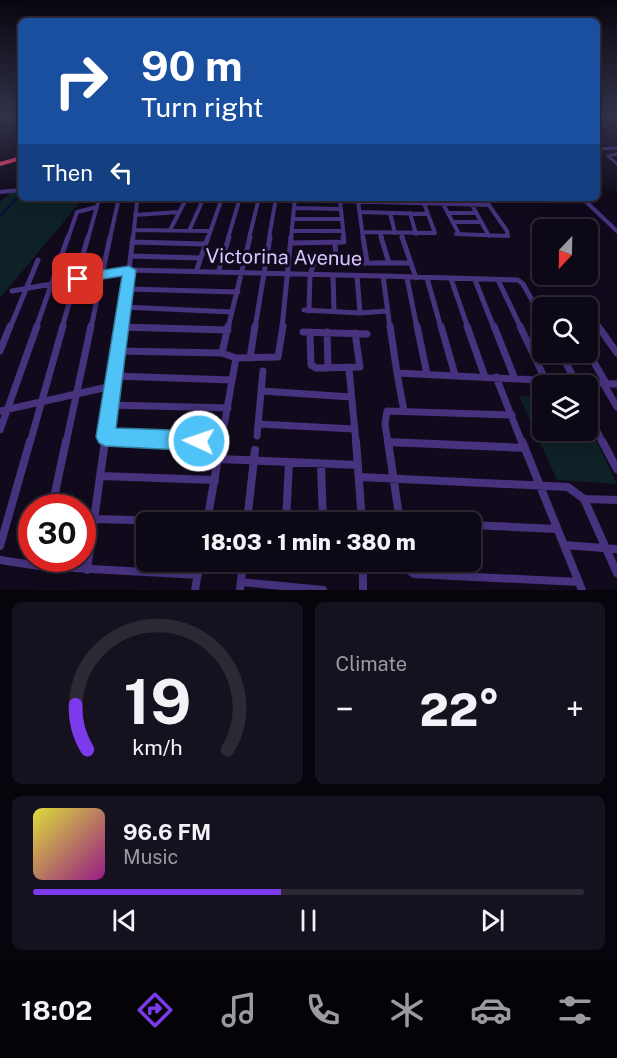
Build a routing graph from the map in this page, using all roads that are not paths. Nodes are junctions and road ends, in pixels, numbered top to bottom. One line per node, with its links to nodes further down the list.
1 (617, 148): 2 (street)
2 (600, 149)
3 (18, 154): 6 (highway)
4 (617, 154): 7 (street)
5 (18, 158): 6 (highway)
6 (3, 161)
7 (617, 164)
8 (18, 190): 9 (street)
9 (0, 192)
10 (221, 201): 46 (street)
11 (239, 201): 68 (street)
12 (258, 201): 69 (street)
13 (276, 201): 70 (street)
14 (295, 201): 29 (street)
15 (337, 201): 30 (street)
16 (354, 201): 32 (street)
17 (406, 201): 18 (street)
18 (424, 201): 26 (street); 37 (street)
19 (442, 201): 26 (street)
20 (486, 201): 28 (street)
21 (585, 201): 49 (street)
22 (118, 202): 72 (street)
23 (137, 202): 38 (street)
24 (184, 203): 31 (street)
25 (201, 204): 45 (street)
26 (444, 204): 27 (street); 35 (street)
27 (472, 205): 28 (street); 36 (street)
28 (489, 205): 54 (street)
29 (294, 208): 30 (street); 39 (street)
30 (341, 209): 40 (street)
31 (178, 212): 38 (street); 44 (street)
32 (359, 212): 33 (street); 50 (street)
33 (390, 213): 34 (street); 52 (street)
34 (410, 213): 37 (street); 53 (street)
35 (448, 213): 36 (street); 41 (street)
36 (476, 213): 42 (street)
37 (428, 214): 53 (street)
38 (135, 215): 43 (street)
39 (293, 219): 40 (street); 47 (street)
40 (342, 219): 48 (street)
41 (453, 222): 42 (street); 54 (street)
42 (481, 222): 54 (street)
43 (134, 230): 44 (street); 55 (street)
44 (170, 230): 45 (street)
45 (189, 231): 46 (street)
46 (209, 231): 58 (street)
47 (293, 231): 48 (street); 56 (street)
48 (343, 231): 57 (street)
49 (617, 231)
50 (362, 232): 51 (street); 63 (street)
51 (380, 233): 52 (street); 64 (street)
52 (398, 233): 53 (street); 65 (street)
53 (416, 234)
54 (489, 236)
55 (132, 242): 58 (street); 59 (street)
56 (291, 243): 57 (street); 71 (street)
57 (335, 243): 62 (street)
58 (205, 244): 60 (street)
59 (131, 256): 60 (street); 66 (street)
60 (200, 258): 67 (street)
61 (38, 260): 85 (street)
62 (336, 262): 63 (street); 73 (street)
63 (367, 262): 64 (street)
64 (388, 263): 65 (street)
65 (411, 263): 78 (street)
66 (129, 270): 67 (street, Victorina Avenue); 72 (street, Victorina Avenue); 86 (street)
67 (196, 272): 68 (street, Victorina Avenue)
68 (218, 273): 69 (street, Victorina Avenue)
69 (242, 273): 70 (street, Victorina Avenue); 88 (street)
70 (264, 273): 71 (street, Victorina Avenue); 107 (street)
71 (287, 274): 73 (street, Victorina Avenue); 107 (street)
72 (102, 275): 80 (street, Victorina Avenue); 127 (street)
73 (310, 275): 74 (street, Victorina Avenue); 93 (street)
74 (333, 275): 75 (street, Victorina Avenue); 93 (street)
75 (357, 276): 76 (street, Victorina Avenue); 94 (street)
76 (383, 276): 77 (street); 91 (street, Victorina Avenue)
77 (406, 278): 78 (street); 113 (street)
78 (416, 278): 79 (street)
79 (427, 278): 81 (street); 114 (street)
80 (78, 279): 84 (street, Victorina Avenue); 84 (street); 129 (street)
81 (451, 279): 82 (street); 117 (street)
82 (475, 280): 83 (street); 119 (street)
83 (498, 280): 89 (street); 115 (street)
84 (53, 283): 85 (street, Victorina Avenue); 133 (street)
85 (26, 288): 87 (street, Victorina Avenue); 102 (street)
86 (126, 289): 88 (street); 90 (street)
87 (12, 291)
88 (238, 292): 92 (street)
89 (532, 297)
90 (123, 307): 92 (street); 96 (street)
91 (387, 311): 94 (street); 112 (street, Victorina Avenue)
92 (232, 312): 97 (street)
93 (334, 312): 94 (street)
94 (360, 313)
95 (598, 326): 104 (street)
96 (120, 327): 97 (street); 103 (street)
97 (228, 330): 105 (street)
98 (306, 332): 99 (street); 109 (street)
99 (327, 332): 100 (street); 109 (street)
100 (356, 333): 101 (street); 110 (street)
101 (367, 334)
102 (0, 351)
103 (117, 351): 105 (street); 116 (street)
104 (617, 352)
105 (222, 353): 106 (street)
106 (236, 358): 107 (street); 120 (street)
107 (250, 358)
108 (594, 363): 123 (street)
109 (328, 368): 110 (street)
110 (349, 369): 128 (street)
111 (263, 371): 126 (street)
112 (397, 373): 113 (street); 134 (street, Victorina Avenue)
113 (427, 374): 114 (street)
114 (455, 375): 117 (street)
115 (543, 375)
116 (114, 376): 120 (street); 125 (street)
117 (485, 377): 118 (street)
118 (496, 377): 119 (street); 135 (street)
119 (515, 379): 121 (street)
120 (232, 380): 132 (street)
121 (532, 380)
122 (598, 383): 123 (street)
123 (605, 383): 124 (street); 131 (street)
124 (617, 384)
125 (112, 386): 127 (street); 130 (street)
126 (262, 391): 128 (street); 136 (street)
127 (77, 393): 129 (street); 157 (street)
128 (351, 397): 137 (street)
129 (42, 401): 133 (street); 172 (street)
130 (110, 405): 132 (street); 141 (street)
131 (617, 406)
132 (228, 408): 142 (street)
133 (4, 410): 138 (street)
134 (404, 411): 135 (street); 143 (street)
135 (512, 415): 144 (street)
136 (258, 424): 137 (street); 140 (street)
137 (354, 429): 150 (street)
138 (0, 430)
139 (598, 433): 151 (street)
140 (256, 436)
141 (105, 437): 142 (street); 152 (street)
142 (222, 442): 146 (street)
143 (388, 442): 144 (street); 155 (street)
144 (525, 448): 156 (street)
145 (255, 450): 147 (street)
146 (219, 459): 147 (street); 154 (street)
147 (254, 460): 148 (street); 162 (street)
148 (289, 462): 149 (street); 163 (street)
149 (321, 464): 150 (street); 164 (street)
150 (358, 465): 153 (street)
151 (617, 469)
152 (100, 476): 154 (street); 160 (street)
153 (360, 477): 155 (street); 165 (street)
154 (215, 480): 161 (street)
155 (395, 480): 156 (street); 166 (street)
156 (541, 485): 158 (street); 170 (street)
157 (55, 494)
158 (584, 499): 159 (street); 173 (street)
159 (617, 500)
160 (96, 501)
161 (209, 512)
162 (248, 512)
163 (286, 512)
164 (323, 512)
165 (362, 512)
166 (399, 512)
167 (96, 519): 168 (street)
168 (136, 520)
169 (481, 525): 170 (street)
170 (557, 529): 171 (street)
171 (564, 545): 173 (street); 184 (street)
172 (0, 546)
173 (606, 548): 174 (street); 181 (street)
174 (617, 549)
175 (0, 560): 176 (street)
176 (18, 561)
177 (96, 570): 182 (street)
178 (198, 572): 182 (street)
179 (363, 572): 188 (street)
180 (411, 572): 184 (street)
181 (617, 573)
182 (198, 575): 186 (street)
183 (240, 586): 185 (street)
184 (580, 586)
185 (284, 587): 187 (street)
186 (195, 590)
187 (322, 590)
188 (363, 590)

